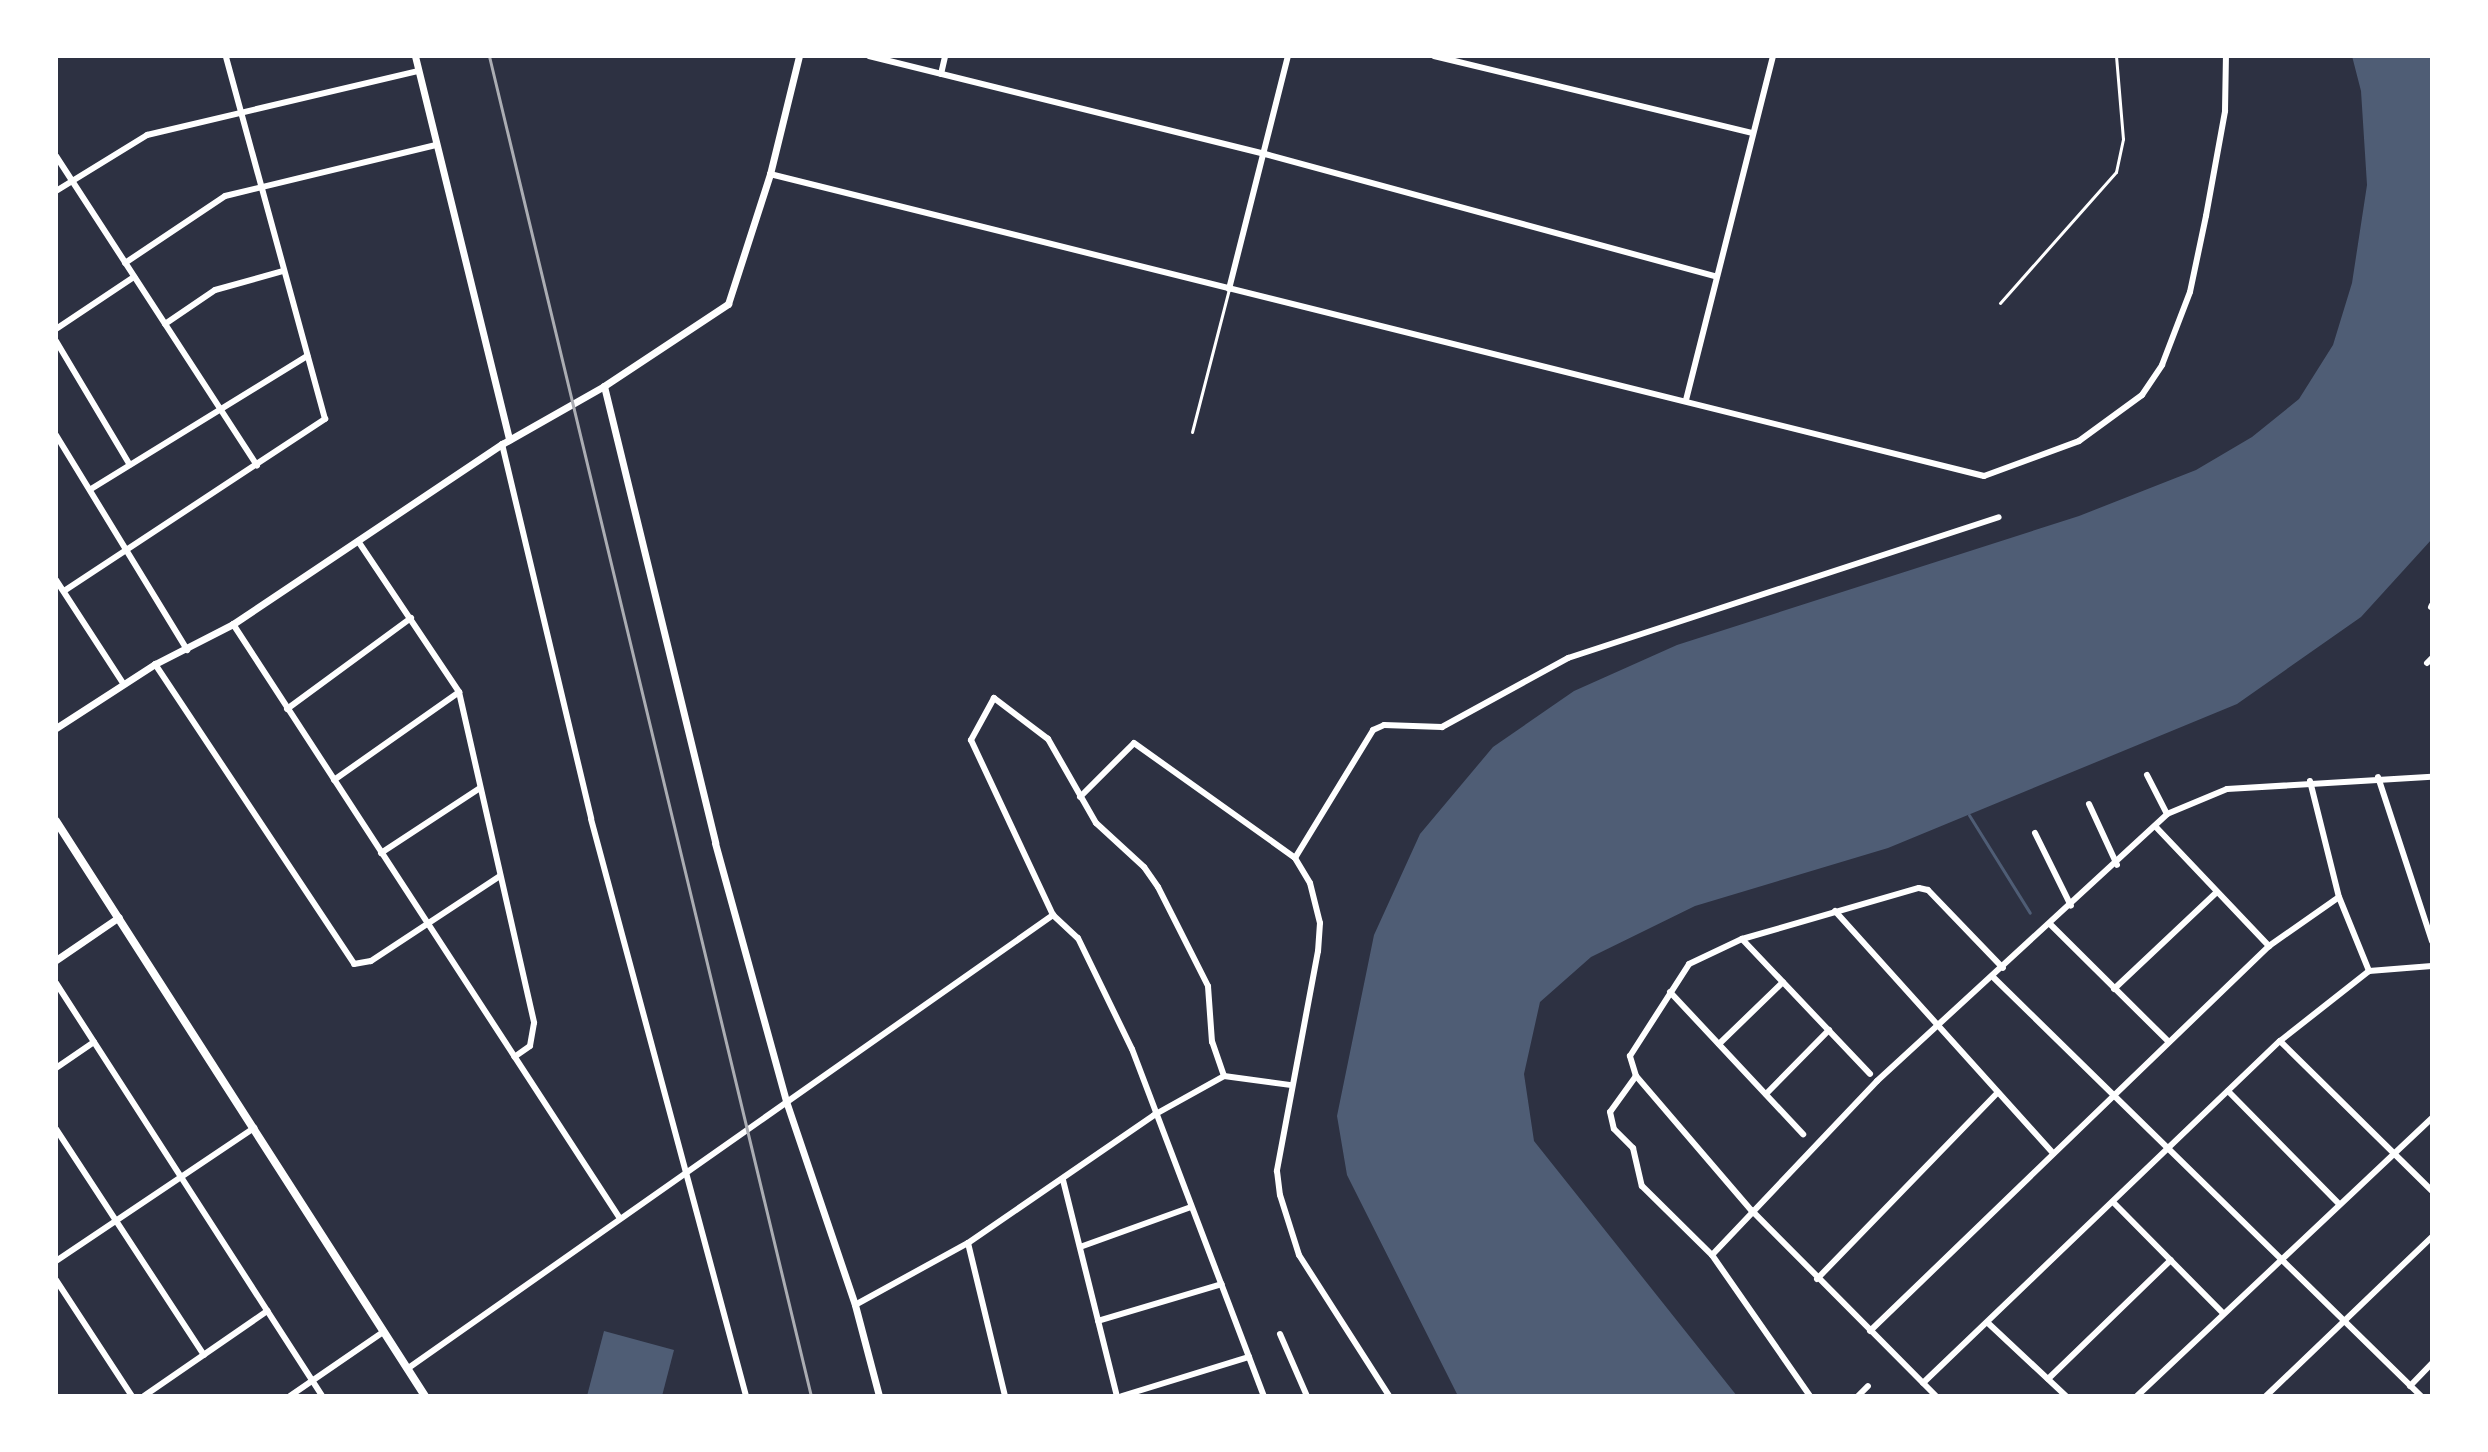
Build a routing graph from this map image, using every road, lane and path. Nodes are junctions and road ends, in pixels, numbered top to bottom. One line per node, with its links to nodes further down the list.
1 (226, 56): 13 (street)
2 (415, 56): 11 (street)
3 (799, 56): 18 (street)
4 (869, 56): 12 (street)
5 (945, 56): 12 (street)
6 (1288, 56): 16 (street)
7 (1434, 56): 14 (street)
8 (1773, 56): 14 (street)
9 (2116, 56): 27 (lane)
10 (2226, 56): 33 (street)
11 (418, 71): 13 (street); 15 (street)
12 (941, 74): 16 (street)
13 (238, 112): 19 (street); 20 (street)
14 (1753, 133): 25 (street)
15 (436, 145): 20 (street); 37 (street)
16 (1265, 154): 25 (street); 26 (street)
17 (56, 156): 19 (street)
18 (770, 174): 26 (street); 32 (street)
19 (72, 181): 21 (street); 22 (street)
20 (258, 185): 22 (street); 23 (street)
21 (56, 191)
22 (125, 263): 24 (street)
23 (283, 271): 28 (street); 31 (street)
24 (134, 277): 28 (street); 29 (street)
25 (1717, 277): 33 (street)
26 (1229, 289): 33 (street); 35 (lane)
27 (2000, 303)
28 (165, 324): 34 (street)
29 (56, 329)
30 (57, 344): 38 (street)
31 (307, 356): 34 (street); 39 (street)
32 (604, 386): 37 (street); 106 (street)
33 (1686, 400)
34 (220, 409): 38 (street); 39 (street)
35 (1192, 432)
36 (56, 435): 40 (street)
37 (506, 442): 42 (street); 115 (street)
38 (130, 465): 40 (street)
39 (257, 466): 43 (street)
40 (91, 489): 43 (street)
41 (1999, 517): 67 (street)
42 (358, 541): 46 (street); 47 (street)
43 (129, 547): 45 (street); 48 (street)
44 (56, 580): 45 (street)
45 (64, 591): 50 (street)
46 (411, 618): 51 (street); 52 (street)
47 (233, 624): 48 (street); 52 (street)
48 (187, 650): 49 (street)
49 (155, 664): 50 (street); 76 (street)
50 (123, 683): 53 (street)
51 (459, 692): 57 (street); 59 (street)
52 (287, 709): 57 (street)
53 (56, 728)
54 (2147, 775): 62 (street)
55 (2378, 777): 56 (street); 58 (street); 79 (street)
56 (2432, 777)
57 (334, 780): 66 (street)
58 (2310, 781): 62 (street); 71 (street)
59 (480, 788): 66 (street); 69 (street)
60 (1080, 797): 67 (street); 74 (street); 99 (street)
61 (2089, 804): 68 (street)
62 (2167, 814): 64 (street)
63 (56, 821): 75 (main road)
64 (2155, 826): 68 (street); 70 (street)
65 (2035, 833): 72 (street)
66 (381, 853): 76 (street)
67 (1295, 858): 101 (street)
68 (2117, 865): 72 (street)
69 (500, 876): 76 (street); 96 (street)
70 (2217, 892): 80 (street); 88 (street)
71 (2339, 897): 80 (street); 84 (street)
72 (2071, 906): 77 (street)
73 (1835, 911): 78 (street); 83 (street); 90 (street)
74 (1053, 915): 106 (street); 107 (street)
75 (119, 917): 81 (street); 109 (main road)
76 (427, 923): 96 (street)
77 (2051, 925): 83 (street); 88 (street)
78 (1742, 939): 86 (street); 89 (street)
79 (2432, 941)
80 (2269, 946): 94 (street)
81 (56, 960)
82 (2432, 966): 84 (street)
83 (2003, 968): 85 (street)
84 (2369, 971): 92 (street)
85 (1994, 978): 90 (street); 105 (street)
86 (1783, 982): 91 (street); 95 (street)
87 (56, 983): 93 (street)
88 (2114, 989): 94 (street)
89 (1670, 992): 95 (street); 100 (street)
90 (1937, 1028): 103 (street); 122 (street)
91 (1829, 1030): 98 (street); 104 (street)
92 (2280, 1041): 102 (street); 114 (street)
93 (94, 1042): 97 (street); 116 (street)
94 (2169, 1042): 105 (street)
95 (1719, 1044): 104 (street)
96 (514, 1057): 123 (street)
97 (56, 1068)
98 (1870, 1074)
99 (1224, 1076): 101 (street); 107 (street)
100 (1636, 1076): 122 (street); 128 (street)
101 (1291, 1085): 164 (street)
102 (2228, 1091): 112 (street); 120 (street)
103 (1997, 1093): 113 (street); 132 (street)
104 (1766, 1094): 111 (street)
105 (2111, 1098): 112 (street); 113 (street)
106 (786, 1101): 115 (street); 135 (street)
107 (1154, 1115): 117 (street); 121 (street)
108 (2432, 1118): 114 (street)
109 (254, 1128): 116 (street); 142 (main road)
110 (56, 1129): 124 (street)
111 (1803, 1134)
112 (2167, 1149): 119 (street); 129 (street)
113 (2053, 1153): 141 (street)
114 (2394, 1153): 118 (street); 120 (street)
115 (683, 1173): 123 (street); 158 (street)
116 (181, 1177): 124 (street); 136 (street)
117 (1063, 1180): 126 (street); 127 (street)
118 (2432, 1191)
119 (2113, 1202): 130 (street); 140 (street)
120 (2339, 1204): 129 (street)
121 (1191, 1207): 127 (street); 134 (street)
122 (1751, 1210): 128 (street); 132 (street)
123 (619, 1217): 147 (street)
124 (116, 1221): 131 (street); 144 (street)
125 (2432, 1237): 138 (street)
126 (968, 1243): 135 (street); 160 (street)
127 (1080, 1247): 139 (street)
128 (1712, 1255): 165 (street)
129 (2280, 1258): 137 (street); 138 (street)
130 (2171, 1260): 137 (street); 148 (street)
131 (56, 1261)
132 (1817, 1279): 141 (street)
133 (56, 1280): 153 (street)
134 (1222, 1284): 139 (street); 145 (street)
135 (855, 1305): 159 (street)
136 (267, 1311): 144 (street); 149 (street)
137 (2223, 1313): 169 (street)
138 (2344, 1320): 152 (street); 170 (street)
139 (1098, 1321): 161 (street)
140 (1988, 1323): 148 (street); 150 (street)
141 (1870, 1331): 150 (street)
142 (383, 1332): 147 (main road); 149 (street)
143 (1280, 1334): 163 (street)
144 (204, 1355): 154 (street)
145 (1249, 1357): 161 (street); 162 (street)
146 (2432, 1363): 152 (street)
147 (407, 1369): 157 (main road)
148 (2048, 1379): 168 (street)
149 (312, 1380): 155 (street); 156 (street)
150 (1923, 1383): 167 (street)
151 (1868, 1386): 166 (street)
152 (2410, 1386): 171 (street)
153 (132, 1396)
154 (144, 1396)
155 (290, 1396)
156 (322, 1396)
157 (425, 1396)
158 (746, 1396)
159 (879, 1396)
160 (1005, 1396)
161 (1119, 1396)
162 (1264, 1396)
163 (1307, 1396)
164 (1389, 1396)
165 (1810, 1396)
166 (1858, 1396)
167 (1936, 1396)
168 (2066, 1396)
169 (2137, 1396)
170 (2266, 1396)
171 (2421, 1396)

